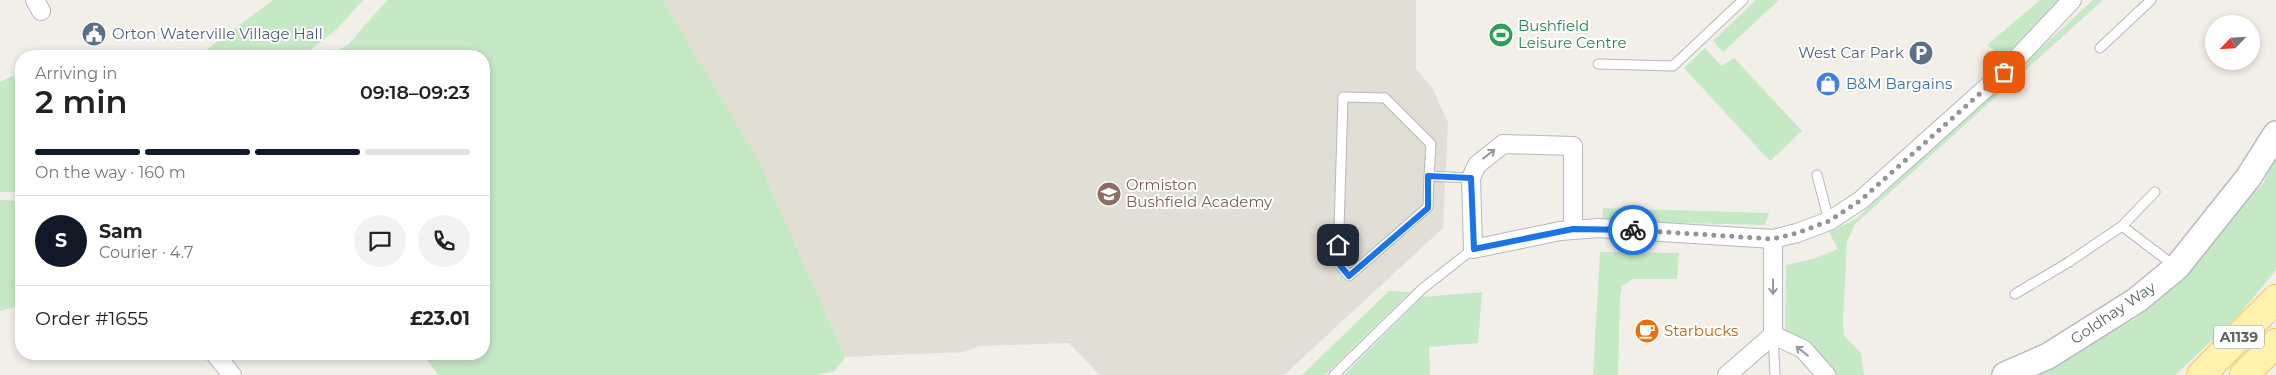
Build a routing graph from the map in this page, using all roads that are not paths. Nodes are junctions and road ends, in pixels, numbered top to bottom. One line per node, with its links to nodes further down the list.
1 (1743, 0): 5 (lane)
2 (2072, 0): 11 (street)
3 (2151, 0): 4 (lane)
4 (2100, 48)
5 (1598, 64)
6 (2276, 134): 16 (street, Goldhay Way)
7 (1817, 175): 11 (lane)
8 (1428, 176): 8 (lane); 9 (lane)
9 (1471, 178): 13 (street, one-way to 13); 15 (street)
10 (2155, 192): 12 (lane)
11 (1829, 221): 14 (street)
12 (2122, 226): 16 (lane); 17 (lane)
13 (1573, 229): 14 (street); 15 (street)
14 (1773, 239): 19 (street, one-way to 19)
15 (1474, 249): 23 (lane)
16 (2176, 267): 27 (street, Goldhay Way)
17 (2015, 294)
18 (2276, 299): 28 (main road, A1139)
19 (1773, 335): 24 (street); 25 (lane); 26 (street, one-way to 19)
20 (2276, 343): 29 (main road, A1139)
21 (220, 360): 22 (street)
22 (232, 375)
23 (1334, 375)
24 (1727, 375)
25 (1775, 375)
26 (1826, 375)
27 (2004, 375)
28 (2201, 375)
29 (2244, 375)

